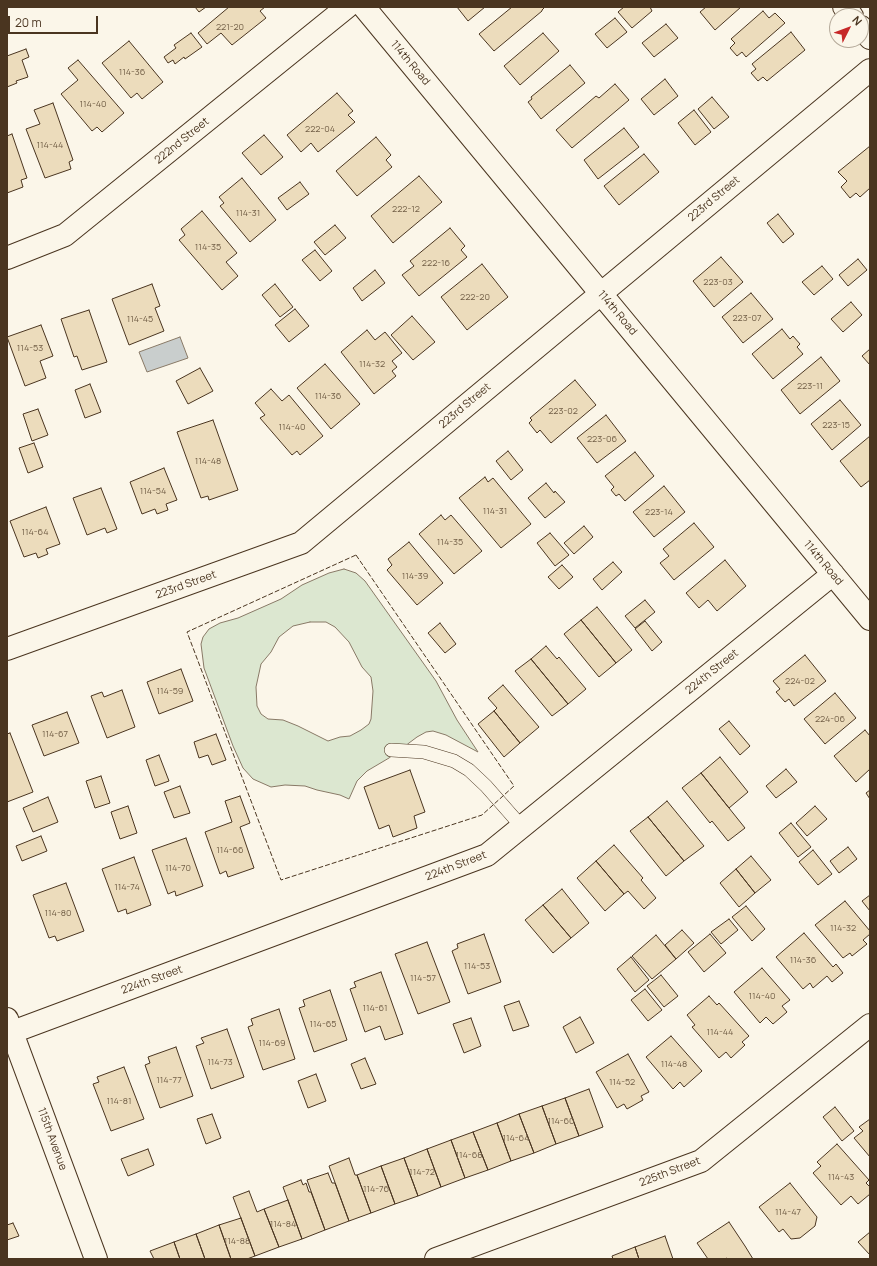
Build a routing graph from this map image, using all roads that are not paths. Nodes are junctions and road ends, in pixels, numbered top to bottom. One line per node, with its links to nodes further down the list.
1 (347, 7): 4 (street, 222nd Street)
2 (364, 7): 5 (street, 114th Road)
3 (870, 70): 5 (street, 223rd Street)
4 (7, 258)
5 (601, 293): 6 (street, 114th Road); 8 (street, 223rd Street)
6 (833, 574): 7 (street, 114th Road); 10 (street, 224th Street)
7 (870, 619)
8 (7, 649)
9 (391, 750): 10 (lane)
10 (522, 827): 12 (street, 224th Street)
11 (870, 1025): 14 (street, 225th Street)
12 (9, 1028): 13 (street, 115th Avenue)
13 (96, 1259)
14 (436, 1259)

